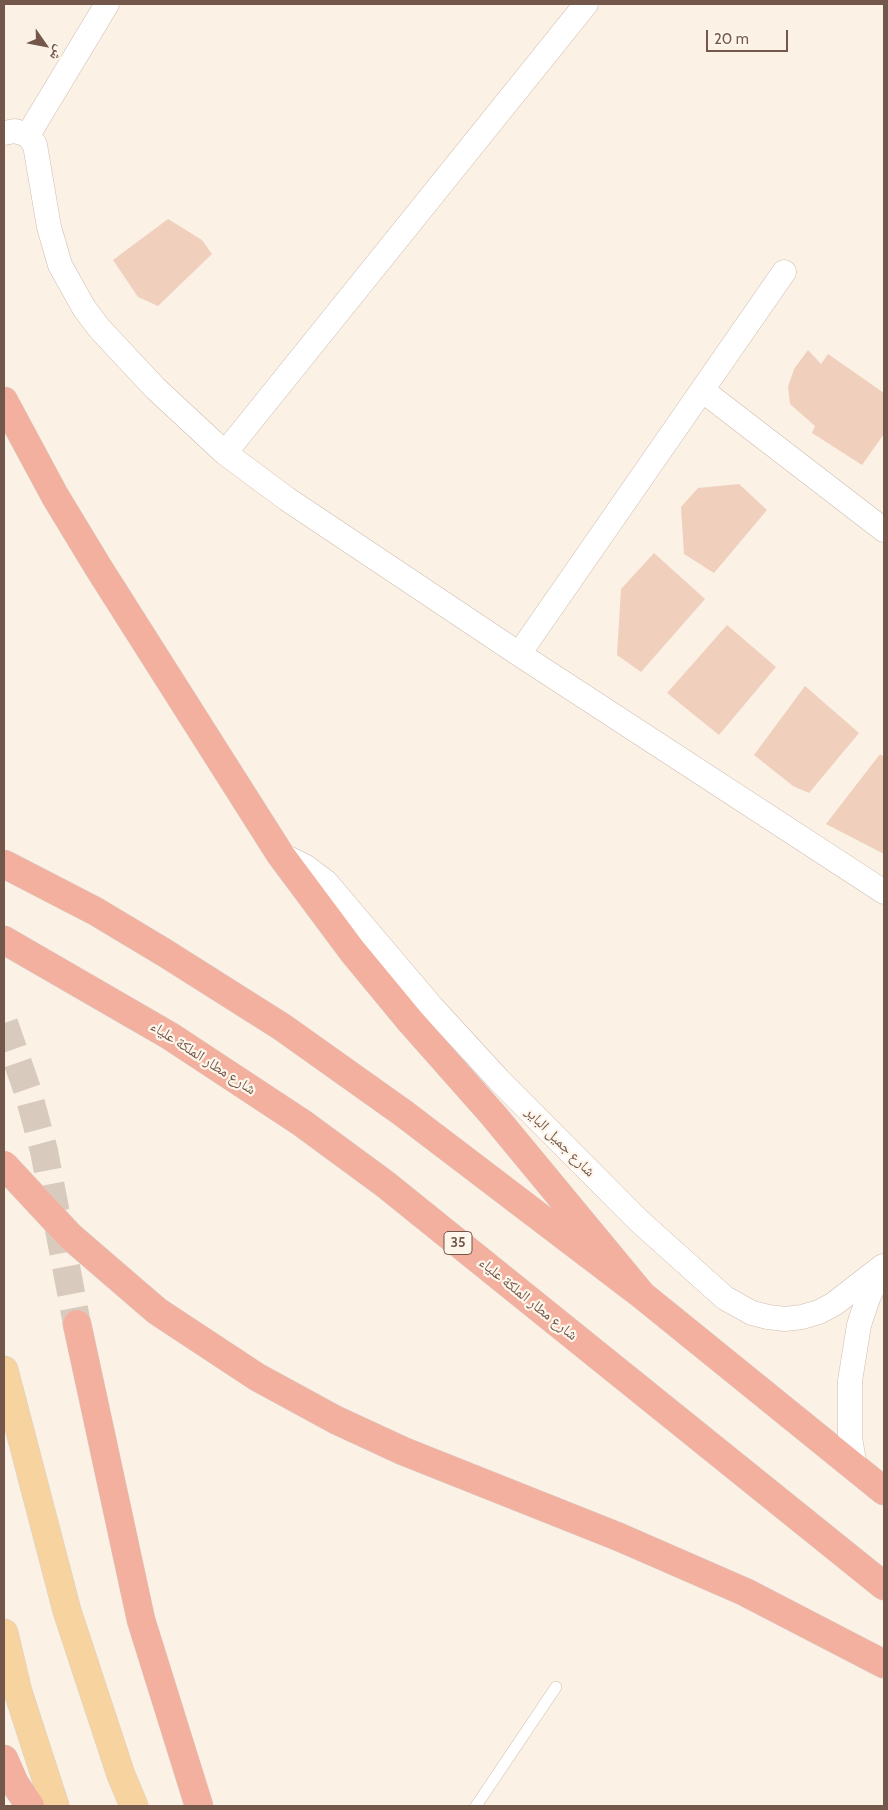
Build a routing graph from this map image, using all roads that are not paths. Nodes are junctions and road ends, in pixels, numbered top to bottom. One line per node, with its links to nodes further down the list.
1 (107, 4): 4 (street)
2 (586, 4): 8 (street)
3 (4, 133): 4 (street)
4 (28, 135): 8 (street)
5 (784, 272): 6 (street)
6 (702, 390): 9 (street); 10 (street)
7 (4, 402): 11 (highway)
8 (225, 453): 10 (street)
9 (884, 530)
10 (518, 654): 13 (street)
11 (280, 854): 16 (street, شارع جميل الباير); 17 (highway)
12 (4, 864): 17 (highway)
13 (884, 892)
14 (4, 940): 22 (highway, شارع مطار الملكة علياء / 35)
15 (4, 1165): 24 (highway, bridge)
16 (884, 1266): 20 (street, شارع جميل الباير)
17 (642, 1295): 20 (highway)
18 (77, 1324): 30 (highway)
19 (4, 1370): 29 (main road)
20 (855, 1467): 21 (highway)
21 (884, 1491)
22 (884, 1586)
23 (4, 1633): 28 (main road)
24 (884, 1664)
25 (556, 1687): 31 (lane)
26 (4, 1759): 27 (highway)
27 (30, 1806)
28 (55, 1806)
29 (134, 1806)
30 (199, 1806)
31 (476, 1806)

